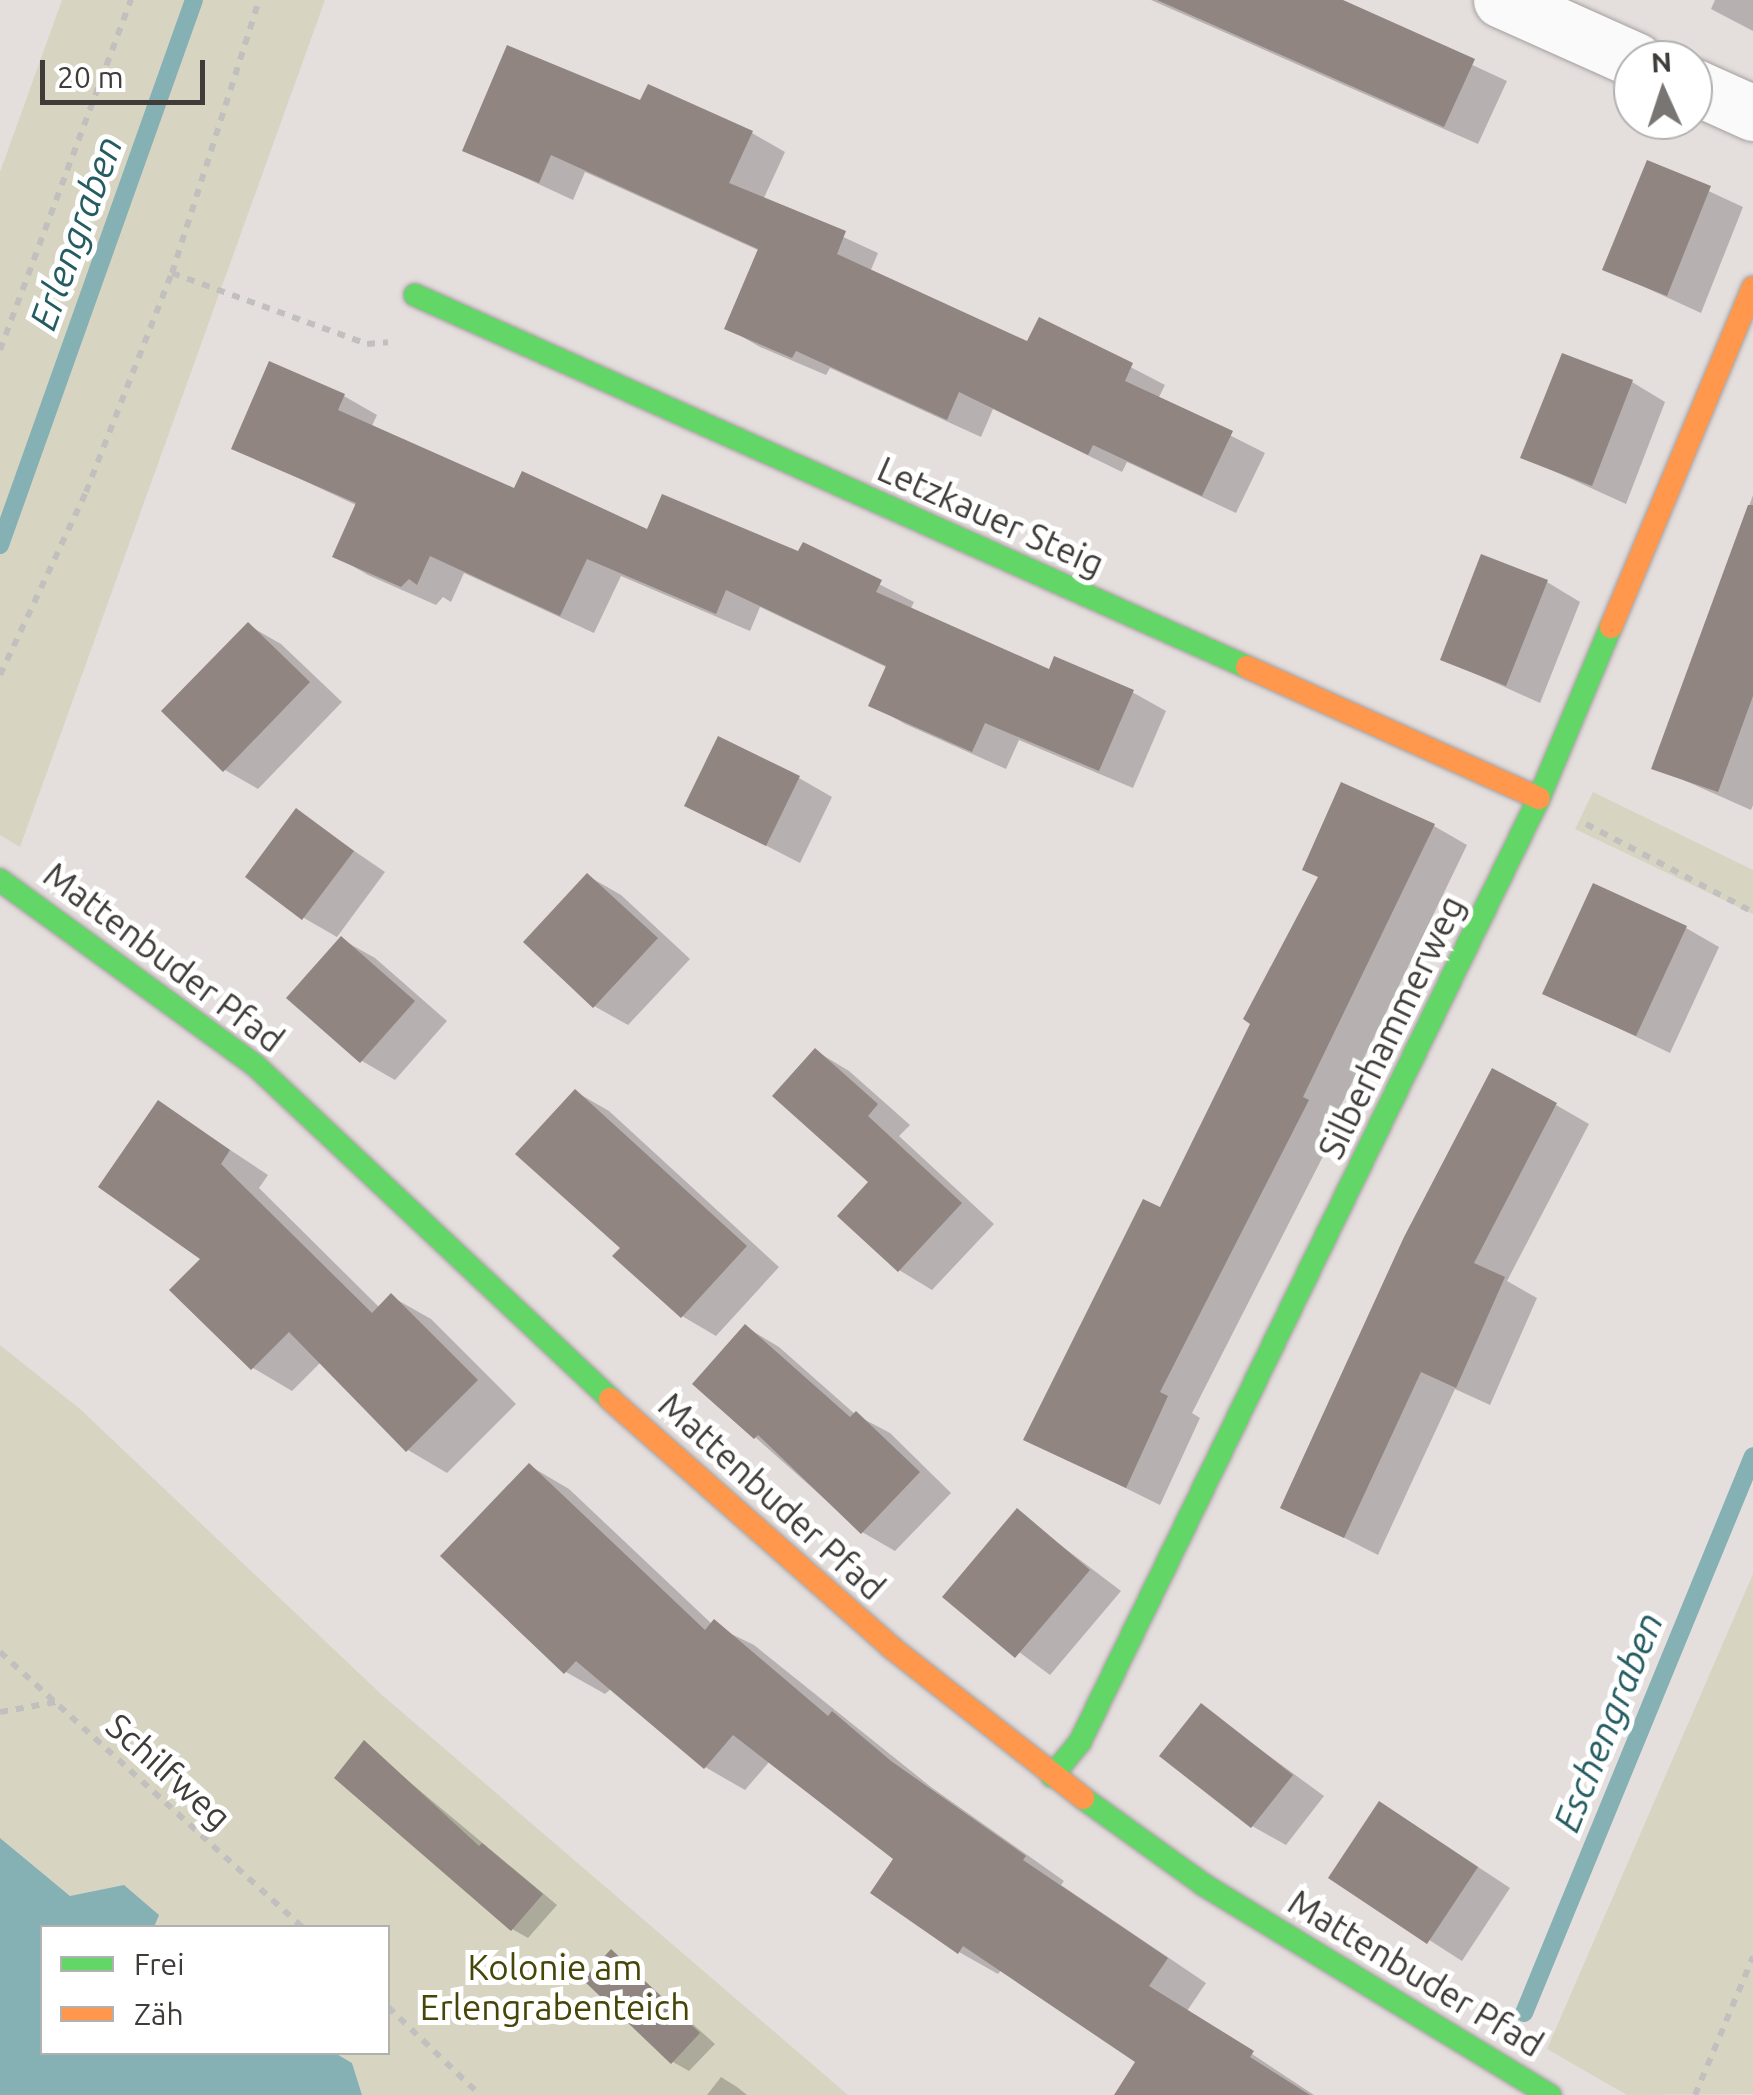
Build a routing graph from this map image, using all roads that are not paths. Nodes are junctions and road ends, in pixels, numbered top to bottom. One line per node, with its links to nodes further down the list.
1 (1500, 0): 2 (street)
2 (1613, 50)
3 (1713, 95): 4 (street)
4 (1753, 113)
5 (1753, 288): 7 (street, Silberhammerweg)
6 (415, 295): 7 (street, Letzkauer Steig)
7 (1539, 798): 9 (street, Silberhammerweg)
8 (0, 880): 9 (street, Mattenbuder Pfad)
9 (1052, 1776): 10 (street, Mattenbuder Pfad)
10 (1550, 2095)

